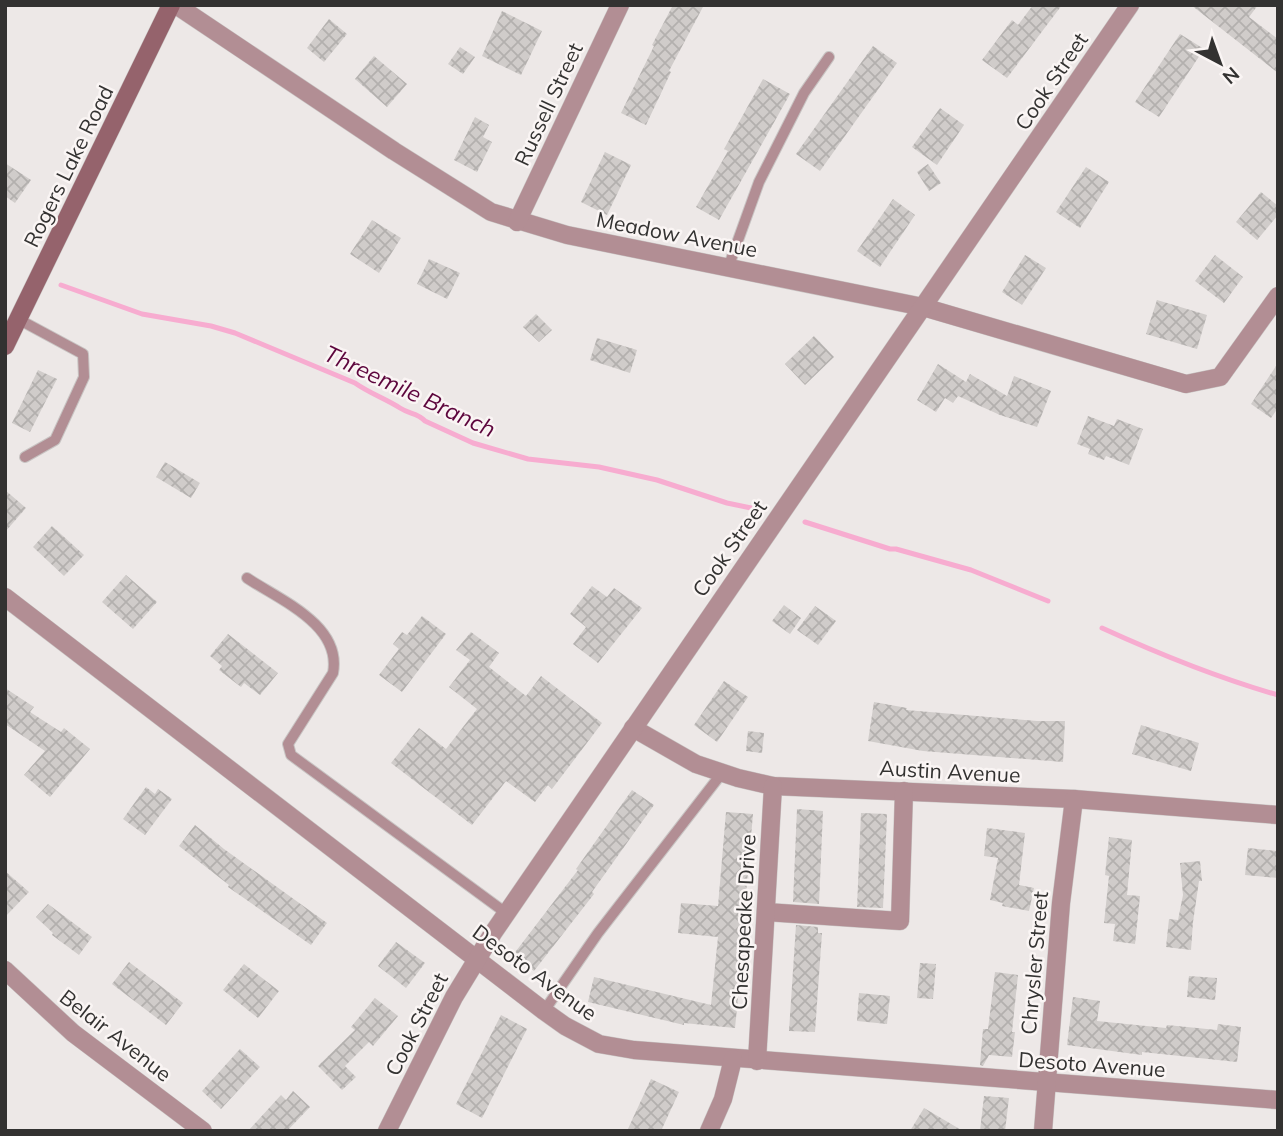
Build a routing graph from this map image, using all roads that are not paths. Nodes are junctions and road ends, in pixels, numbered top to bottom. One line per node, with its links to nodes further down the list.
1 (171, 5): 10 (main road, Rogers Lake Road)
2 (176, 5): 6 (street, Meadow Avenue)
3 (620, 5): 6 (street, Russell Street)
4 (1130, 5): 9 (street, Cook Street)
5 (830, 57): 7 (lane)
6 (517, 222): 7 (street, Meadow Avenue)
7 (729, 268): 9 (street, Meadow Avenue)
8 (1278, 296): 9 (street, Meadow Avenue)
9 (923, 307): 15 (street, Cook Street)
10 (18, 319): 11 (main road, Rogers Lake Road); 12 (lane)
11 (5, 346)
12 (25, 457)
13 (247, 578): 22 (lane)
14 (5, 597): 23 (street, Desoto Avenue)
15 (633, 728): 16 (street, Austin Avenue); 22 (street, Cook Street)
16 (722, 773): 17 (street, Austin Avenue); 25 (lane)
17 (773, 786): 18 (street, Austin Avenue); 21 (street, Chesapeake Drive)
18 (905, 791): 19 (street, Austin Avenue); 21 (street)
19 (1074, 799): 20 (street, Austin Avenue); 28 (street, Chrysler Street)
20 (1278, 815)
21 (766, 912): 27 (street, Chesapeake Drive)
22 (506, 913): 23 (street, Cook Street)
23 (477, 960): 25 (street, Desoto Avenue); 31 (street, Cook Street)
24 (5, 970): 30 (street, Belair Avenue)
25 (544, 1011): 26 (street, Desoto Avenue)
26 (733, 1059): 27 (street, Desoto Avenue); 32 (street)
27 (757, 1061): 28 (street, Desoto Avenue)
28 (1047, 1083): 29 (street, Desoto Avenue); 33 (street, Chrysler Street)
29 (1278, 1100)
30 (203, 1131)
31 (387, 1131)
32 (709, 1131)
33 (1043, 1131)

